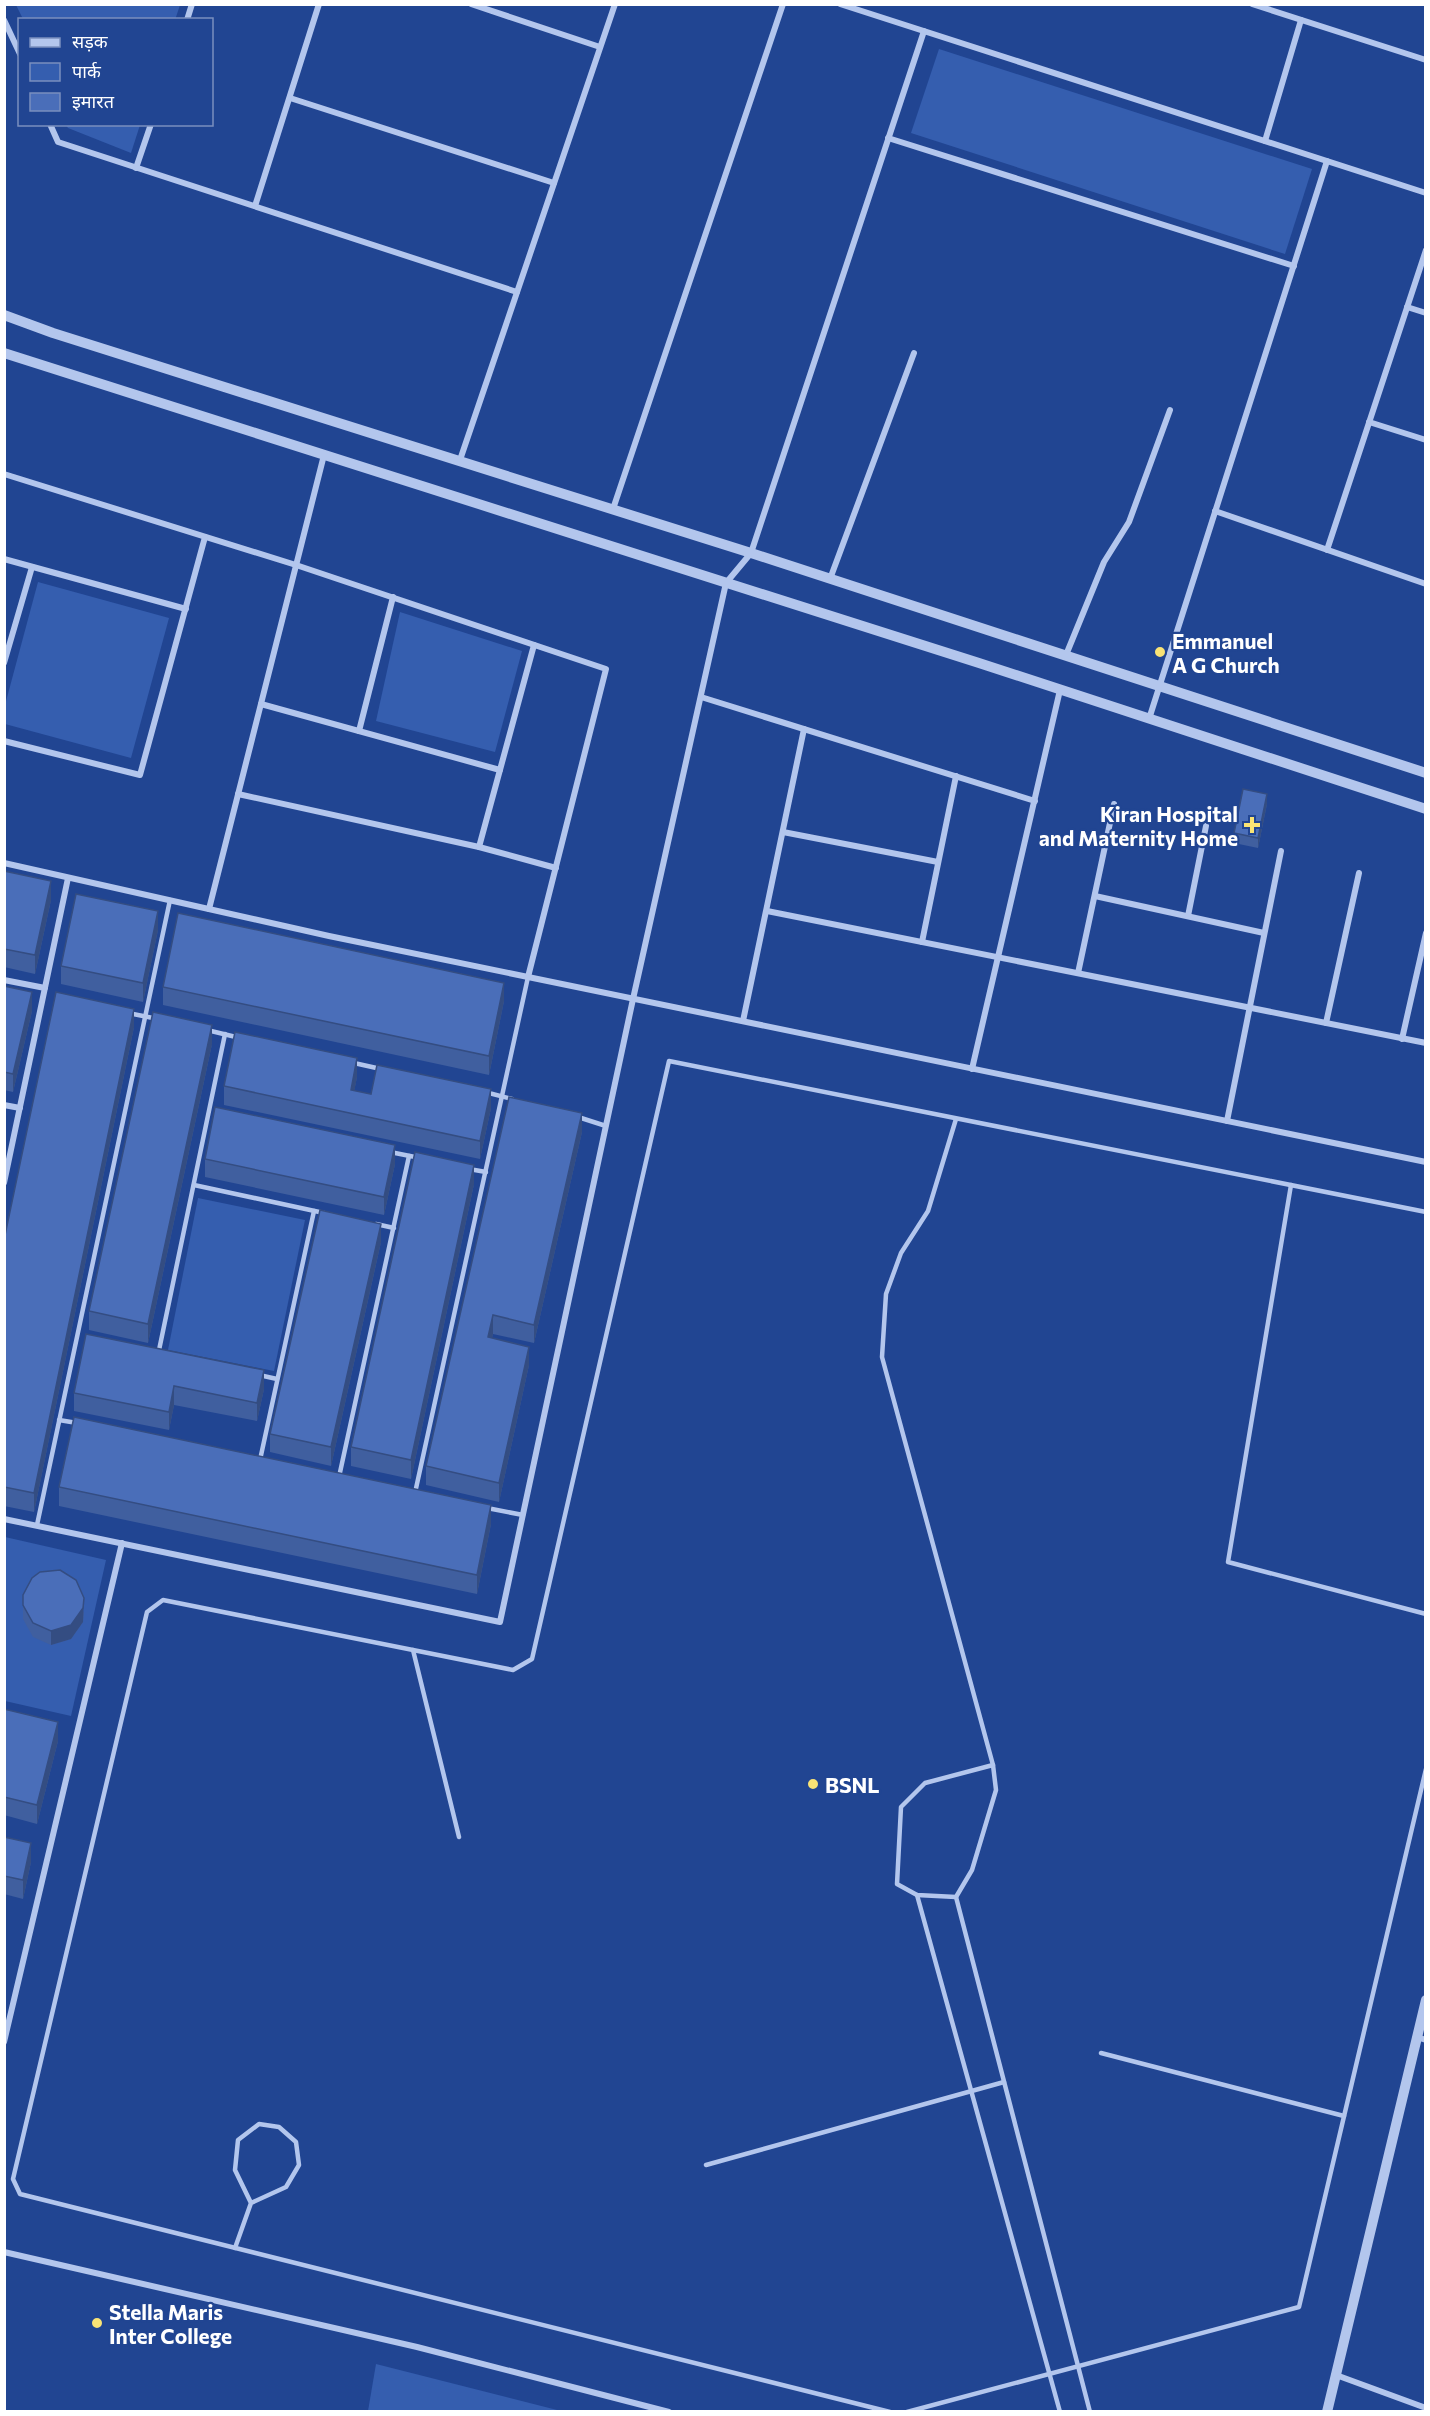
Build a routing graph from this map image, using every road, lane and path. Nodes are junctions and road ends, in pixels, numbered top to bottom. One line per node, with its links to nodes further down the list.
1 (319, 4): 13 (street)
2 (471, 4): 10 (street)
3 (615, 4): 10 (street)
4 (783, 4): 37 (street)
5 (840, 4): 9 (street)
6 (1252, 4): 8 (street)
7 (4, 20): 11 (street)
8 (1300, 20): 12 (street); 17 (street)
9 (924, 31): 16 (street); 17 (street)
10 (600, 47): 20 (street)
11 (18, 50)
12 (1425, 60)
13 (290, 98): 20 (street); 22 (street)
14 (51, 126): 19 (street)
15 (150, 126): 19 (street)
16 (888, 138): 24 (street); 41 (street)
17 (1265, 141): 18 (street)
18 (1327, 161): 21 (street); 24 (street)
19 (136, 168): 22 (street)
20 (554, 183): 25 (street)
21 (1425, 193)
22 (255, 206): 25 (street)
23 (1425, 250): 26 (street)
24 (1294, 266): 38 (street)
25 (517, 292): 35 (street)
26 (1407, 307): 27 (street); 32 (street)
27 (1425, 314)
28 (4, 315): 35 (street)
29 (4, 353): 34 (street)
30 (914, 354): 45 (street)
31 (1170, 410): 51 (street)
32 (1369, 422): 33 (street); 40 (street)
33 (1425, 440)
34 (324, 455): 43 (street); 46 (street)
35 (460, 460): 37 (street)
36 (4, 474): 39 (street)
37 (613, 509): 41 (street)
38 (1215, 511): 40 (street); 53 (street)
39 (206, 537): 43 (street); 49 (street)
40 (1327, 550): 47 (street)
41 (751, 553): 45 (street); 46 (street)
42 (4, 559): 44 (street)
43 (296, 565): 48 (street); 56 (street)
44 (32, 567): 49 (street); 52 (street)
45 (830, 579): 51 (street)
46 (726, 583): 54 (street); 55 (street)
47 (1425, 584)
48 (393, 597): 50 (street); 59 (street)
49 (186, 609): 60 (street)
50 (534, 645): 61 (street); 74 (street)
51 (1066, 655): 53 (street)
52 (4, 663)
53 (1159, 686): 57 (street); 62 (street)
54 (1060, 690): 57 (street); 65 (street)
55 (701, 697): 58 (street); 92 (street)
56 (261, 704): 59 (street); 64 (street)
57 (1149, 719): 67 (street)
58 (804, 729): 63 (street); 69 (street)
59 (359, 731): 61 (street)
60 (4, 741)
61 (500, 770): 70 (street)
62 (1425, 773)
63 (956, 776): 65 (street); 72 (street)
64 (238, 794): 70 (street); 79 (street)
65 (1035, 801): 85 (street)
66 (1114, 804): 77 (street)
67 (1425, 809)
68 (1206, 826): 81 (street)
69 (783, 832): 72 (street); 80 (street)
70 (479, 847): 74 (street)
71 (1281, 851): 82 (street)
72 (938, 862): 84 (street)
73 (4, 863): 76 (street)
74 (556, 868): 88 (street)
75 (1359, 873): 98 (street)
76 (68, 878): 78 (street); 90 (street)
77 (1095, 896): 81 (street); 87 (street)
78 (170, 900): 79 (street); 95 (lane)
79 (209, 909): 88 (street)
80 (767, 911): 84 (street); 96 (street)
81 (1188, 916): 82 (street)
82 (1264, 933): 93 (street)
83 (1425, 933): 86 (street)
84 (922, 942): 85 (street)
85 (998, 958): 87 (street); 105 (street)
86 (1422, 967): 102 (street)
87 (1078, 974): 93 (street)
88 (528, 977): 92 (street); 108 (lane)
89 (4, 980): 90 (street)
90 (44, 991): 91 (lane); 111 (street)
91 (55, 996)
92 (633, 999): 96 (street); 117 (street)
93 (1250, 1008): 98 (street); 116 (street)
94 (123, 1011): 95 (lane)
95 (145, 1016): 97 (lane); 132 (lane)
96 (743, 1021): 105 (street)
97 (168, 1022)
98 (1326, 1023): 102 (street)
99 (202, 1029): 100 (lane)
100 (225, 1034): 101 (lane); 112 (lane)
101 (248, 1039)
102 (1402, 1039): 103 (street)
103 (1425, 1043)
104 (352, 1063): 106 (lane)
105 (972, 1069): 116 (street)
106 (387, 1070)
107 (479, 1091): 108 (lane)
108 (502, 1096): 109 (lane); 123 (lane)
109 (514, 1099)
110 (4, 1105): 111 (street)
111 (20, 1108): 124 (street)
112 (208, 1113): 113 (lane); 125 (lane)
113 (220, 1115)
114 (572, 1115): 117 (lane)
115 (956, 1119): 126 (lane); 156 (lane); 157 (lane)
116 (1227, 1121): 121 (street)
117 (606, 1126): 151 (street)
118 (387, 1151): 119 (lane)
119 (409, 1156): 120 (lane); 131 (lane)
120 (431, 1161)
121 (1425, 1162)
122 (464, 1168): 123 (lane)
123 (486, 1172): 148 (lane)
124 (4, 1183)
125 (194, 1185): 127 (lane); 135 (lane)
126 (1291, 1185): 128 (lane); 155 (lane)
127 (314, 1211): 129 (lane); 138 (lane)
128 (1425, 1212)
129 (325, 1213)
130 (371, 1223): 131 (lane)
131 (394, 1228): 145 (lane)
132 (76, 1341): 133 (lane); 139 (lane)
133 (88, 1343)
134 (146, 1354): 135 (lane)
135 (158, 1356): 136 (lane)
136 (168, 1358)
137 (256, 1374): 138 (lane)
138 (277, 1379): 142 (lane)
139 (60, 1420): 140 (lane); 153 (lane)
140 (82, 1424)
141 (249, 1459): 142 (lane)
142 (260, 1461): 143 (lane)
143 (271, 1463)
144 (328, 1475): 145 (lane)
145 (339, 1477): 146 (lane)
146 (350, 1480)
147 (404, 1491): 148 (lane)
148 (415, 1493): 149 (lane)
149 (426, 1495)
150 (480, 1506): 151 (lane)
151 (523, 1515): 154 (street)
152 (4, 1519): 153 (street)
153 (37, 1526): 154 (street)
154 (122, 1543): 164 (street)
155 (1425, 1614)
156 (413, 1650): 159 (lane); 171 (lane)
157 (993, 1765): 160 (lane); 161 (lane)
158 (1425, 1770): 168 (lane)
159 (459, 1837)
160 (917, 1895): 161 (lane); 167 (lane)
161 (956, 1897): 166 (lane)
162 (1425, 2000): 163 (street)
163 (1421, 2038): 175 (street)
164 (4, 2042)
165 (1101, 2053): 168 (lane)
166 (1004, 2082): 167 (lane); 173 (lane)
167 (971, 2091): 169 (lane); 174 (lane)
168 (1344, 2116): 173 (lane)
169 (706, 2164)
170 (251, 2203): 170 (lane); 171 (lane)
171 (235, 2248): 178 (lane)
172 (4, 2252): 177 (street)
173 (1078, 2366): 174 (lane); 181 (lane)
174 (1050, 2373): 179 (lane); 180 (lane)
175 (1336, 2375): 176 (street); 182 (street)
176 (1425, 2408)
177 (669, 2412)
178 (890, 2412)
179 (907, 2412)
180 (1060, 2412)
181 (1090, 2412)
182 (1327, 2412)

